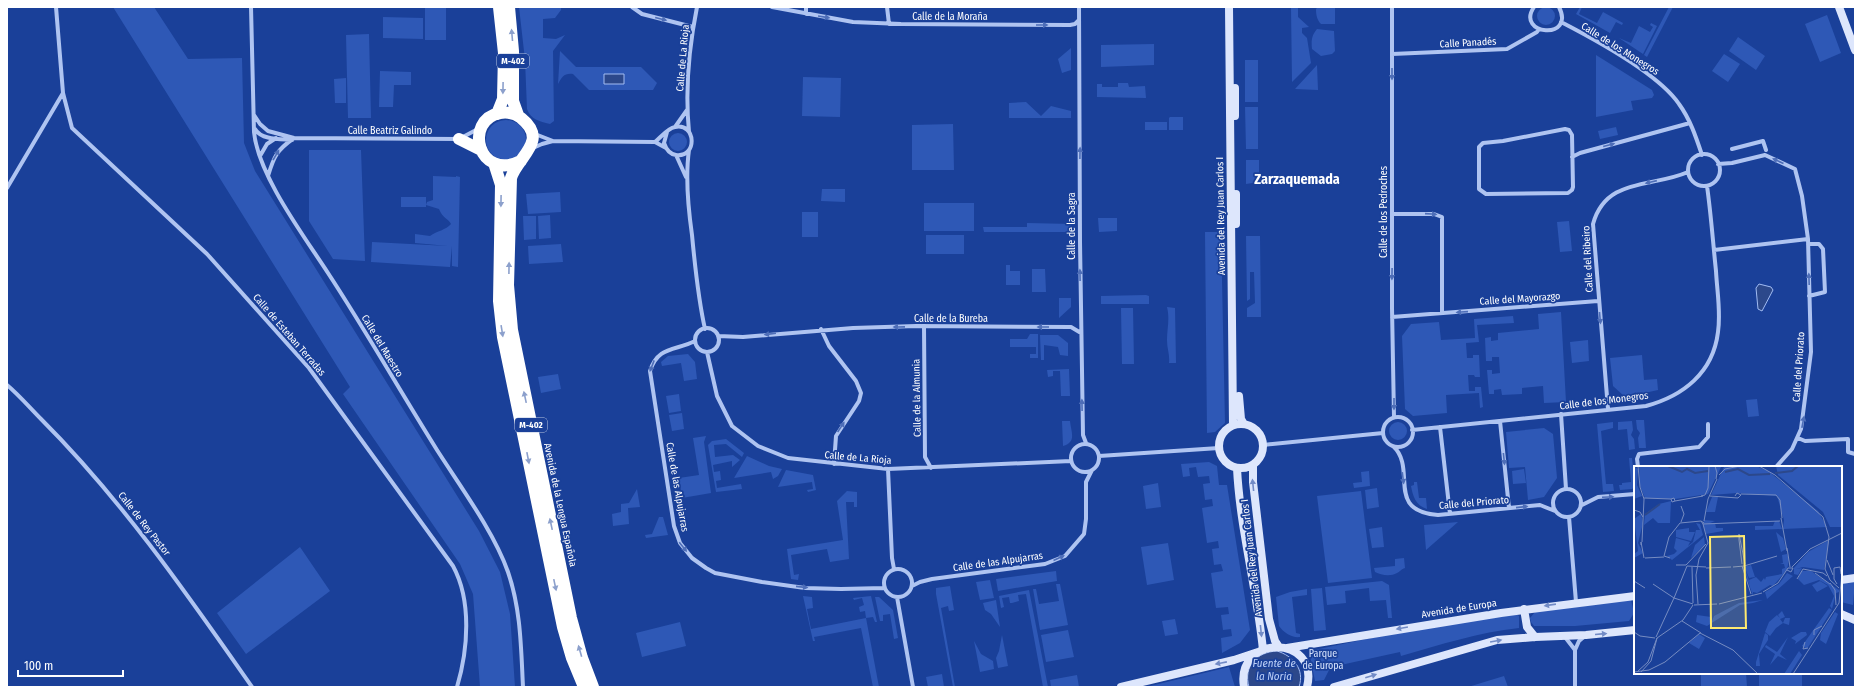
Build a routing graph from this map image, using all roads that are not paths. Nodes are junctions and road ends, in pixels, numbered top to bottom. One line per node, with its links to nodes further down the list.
1 (56, 7): 26 (street, Calle de Esteban Terradas)
2 (251, 7): 28 (street, Calle del Maestro)
3 (499, 7): 29 (highway, M-402, one-way to 29)
4 (509, 7): 30 (highway, M-402, one-way to 4)
5 (632, 7): 22 (street, one-way to 22)
6 (697, 7): 22 (street, Calle de La Rioja)
7 (772, 7): 18 (street, Calle de la Moraña)
8 (806, 7): 18 (street)
9 (886, 7): 21 (street)
10 (1079, 7): 19 (street, Calle de la Sagra)
11 (1229, 7): 82 (main road, Avenida del Rey Juan Carlos I)
12 (1234, 7): 80 (main road, Avenida del Rey Juan Carlos I)
13 (1392, 7): 25 (street, Calle de los Pedroches)
14 (1526, 7): 17 (street)
15 (1559, 7): 20 (street)
16 (1839, 7): 24 (main road)
17 (1533, 8): 23 (street)
18 (806, 14): 21 (street, Calle de la Moraña, one-way to 21)
19 (1079, 20): 21 (street, Calle de la Moraña, one-way to 19); 71 (street, Calle de la Sagra, one-way to 19)
20 (1561, 22): 23 (street); 31 (street, Calle de los Monegros)
21 (889, 24)
22 (693, 27): 27 (street, Calle de La Rioja)
23 (1539, 29): 25 (street, Calle Panadés)
24 (1855, 50)
25 (1392, 54): 61 (street, Calle de los Pedroches, one-way to 61)
26 (63, 93): 60 (street); 128 (street, Calle de Esteban Terradas)
27 (687, 110): 34 (street); 37 (street, Calle de La Rioja)
28 (253, 114): 32 (street, Calle del Maestro); 38 (street, Calle Beatriz Galindo)
29 (497, 114): 30 (highway); 33 (highway)
30 (518, 115): 35 (highway, M-402)
31 (1690, 123): 51 (street, Calle de los Monegros); 53 (street, one-way to 31)
32 (254, 126): 39 (street, Calle Beatriz Galindo); 52 (street, Calle del Maestro)
33 (482, 127): 41 (street, Calle Beatriz Galindo); 49 (highway, M-402)
34 (675, 127): 36 (street); 37 (street)
35 (530, 129): 42 (street); 48 (highway)
36 (667, 132): 43 (street); 44 (street)
37 (690, 132): 46 (street)
38 (282, 135): 39 (street); 40 (street, Calle Beatriz Galindo)
39 (276, 138): 40 (street, Calle Beatriz Galindo); 52 (street)
40 (293, 139): 41 (street, Calle Beatriz Galindo); 57 (street, one-way to 40)
41 (459, 139): 49 (highway)
42 (553, 141): 43 (street); 48 (street)
43 (655, 142): 44 (street)
44 (666, 148): 50 (street)
45 (1732, 149): 47 (street)
46 (689, 150): 50 (street); 58 (street)
47 (1766, 150)
48 (529, 151): 54 (highway, M-402)
49 (485, 154): 54 (highway); 130 (highway, M-402, one-way to 130)
50 (676, 155): 58 (street)
51 (1702, 155): 55 (street); 56 (street)
52 (260, 156): 57 (street, Calle del Maestro)
53 (1572, 157): 53 (street)
54 (521, 161): 131 (highway, Avenida de la Lengua Española / M-402, one-way to 54)
55 (1718, 164): 59 (street); 62 (street, Calle del Priorato, one-way to 55)
56 (1688, 172): 59 (street); 65 (street, Calle del Ribeiro, one-way to 65)
57 (268, 177): 129 (street, Calle del Maestro)
58 (687, 179): 69 (street)
59 (1707, 186): 63 (street, Calle de los Monegros)
60 (7, 188)
61 (1392, 214): 66 (street, one-way to 66); 67 (street, Calle de los Pedroches, one-way to 67)
62 (1808, 242): 63 (street); 64 (street, Calle del Priorato, one-way to 62); 64 (street)
63 (1714, 250): 76 (street, Calle de los Monegros)
64 (1809, 296): 86 (street, Calle del Priorato, one-way to 64)
65 (1598, 301): 66 (street, Calle del Mayorazgo, one-way to 66); 76 (street, Calle del Ribeiro, one-way to 76)
66 (1442, 313): 67 (street, Calle del Mayorazgo)
67 (1392, 317): 78 (street, Calle de los Pedroches, one-way to 78)
68 (924, 326): 70 (street, Calle de la Bureba, one-way to 70); 71 (street, Calle de la Bureba, one-way to 68); 98 (street, Calle de la Almunia)
69 (706, 329): 72 (street); 73 (street)
70 (820, 330): 72 (street, Calle de la Bureba, one-way to 72); 94 (street, one-way to 70)
71 (1080, 333): 87 (street, Calle de la Sagra, one-way to 71)
72 (718, 336): 74 (street)
73 (695, 341): 74 (street); 113 (street, Calle de las Alpujarras, one-way to 113)
74 (707, 352): 94 (street, Calle de La Rioja)
75 (7, 385): 127 (street, Calle de Rey Pastor)
76 (1608, 409): 77 (street, Calle de los Monegros)
77 (1560, 414): 79 (street, Calle de los Monegros); 102 (street)
78 (1394, 417): 84 (street); 85 (street)
79 (1500, 421): 83 (street, Calle de los Monegros); 105 (street, one-way to 105)
80 (1244, 424): 82 (main road); 88 (main road)
81 (1708, 424): 96 (street)
82 (1233, 425): 90 (main road)
83 (1440, 427): 84 (street, Calle de los Monegros); 107 (street)
84 (1412, 430): 89 (street)
85 (1383, 433): 88 (street); 89 (street)
86 (1798, 438): 91 (street); 97 (street, Calle del Priorato)
87 (1086, 443): 92 (street); 93 (street)
88 (1263, 445): 95 (main road)
89 (1393, 446): 107 (street, Calle del Priorato, one-way to 107)
90 (1219, 448): 92 (street); 99 (main road)
91 (1855, 454)
92 (1099, 456): 101 (street)
93 (1071, 461): 98 (street, Calle de La Rioja); 101 (street)
94 (834, 464): 100 (street, Calle de La Rioja)
95 (1253, 465): 99 (main road); 124 (main road, Avenida del Rey Juan Carlos I, one-way to 95)
96 (1638, 466)
97 (1778, 466)
98 (931, 468): 100 (street, Calle de La Rioja)
99 (1237, 468): 126 (main road, Avenida del Rey Juan Carlos I, one-way to 126)
100 (888, 469): 109 (street)
101 (1092, 470): 112 (street, Calle de las Alpujarras, one-way to 101)
102 (1566, 489): 104 (street); 106 (street)
103 (1634, 494): 104 (street, one-way to 103)
104 (1582, 505): 108 (street)
105 (1509, 508): 106 (street, Calle del Priorato, one-way to 106); 107 (street, Calle del Priorato)
106 (1555, 511): 108 (street)
107 (1450, 514)
108 (1569, 517): 116 (street)
109 (894, 569): 112 (street); 113 (street)
110 (1855, 578): 111 (main road)
111 (1842, 580)
112 (912, 586): 114 (street)
113 (884, 588): 114 (street)
114 (897, 597): 132 (street)
115 (1634, 597): 116 (main road, Avenida de Europa)
116 (1576, 602): 117 (main road, Avenida de Europa, one-way to 117)
117 (1524, 609): 123 (main road); 124 (main road, Avenida de Europa, one-way to 124)
118 (1842, 614): 119 (main road)
119 (1855, 620)
120 (1634, 630): 121 (main road, one-way to 120)
121 (1586, 635): 122 (main road); 125 (street)
122 (1564, 636): 123 (main road); 125 (street)
123 (1534, 637): 136 (main road, one-way to 123)
124 (1283, 647): 126 (main road, Avenida de Europa); 135 (main road)
125 (1575, 650): 137 (street)
126 (1260, 651): 133 (main road, one-way to 133); 134 (main road)
127 (252, 687)
128 (457, 687)
129 (523, 687)
130 (584, 687)
131 (594, 687)
132 (913, 687)
133 (1121, 687)
134 (1244, 687)
135 (1307, 687)
136 (1334, 687)
137 (1575, 687)

